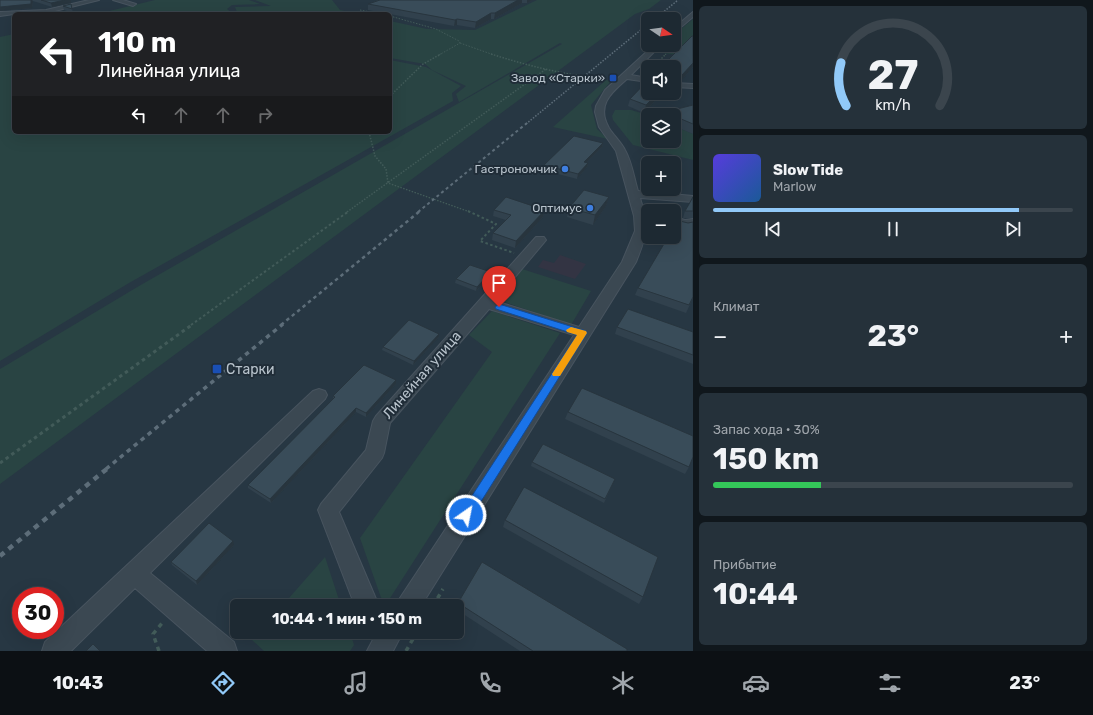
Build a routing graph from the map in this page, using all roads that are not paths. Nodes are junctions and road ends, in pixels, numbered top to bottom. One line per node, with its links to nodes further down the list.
1 (96, 0): 4 (street)
2 (116, 0): 3 (street)
3 (133, 4)
4 (51, 10): 5 (street); 6 (street)
5 (26, 12)
6 (43, 12)
7 (12, 13): 8 (street)
8 (0, 14)
9 (693, 14): 12 (street)
10 (12, 19): 11 (street)
11 (7, 20)
12 (681, 25)
13 (651, 52): 14 (street)
14 (625, 76): 15 (street); 18 (street)
15 (641, 79)
16 (681, 85): 17 (street)
17 (693, 86)
18 (633, 194): 19 (street); 20 (street)
19 (693, 199)
20 (641, 209)
21 (693, 222): 22 (street)
22 (681, 223)
23 (641, 231): 26 (street)
24 (540, 240): 25 (street)
25 (486, 303): 26 (street); 29 (street, Линейная улица)
26 (583, 333): 30 (street)
27 (319, 395): 28 (street)
28 (135, 574): 31 (street); 32 (street)
29 (364, 599)
30 (412, 599)
31 (54, 651)
32 (226, 651)

